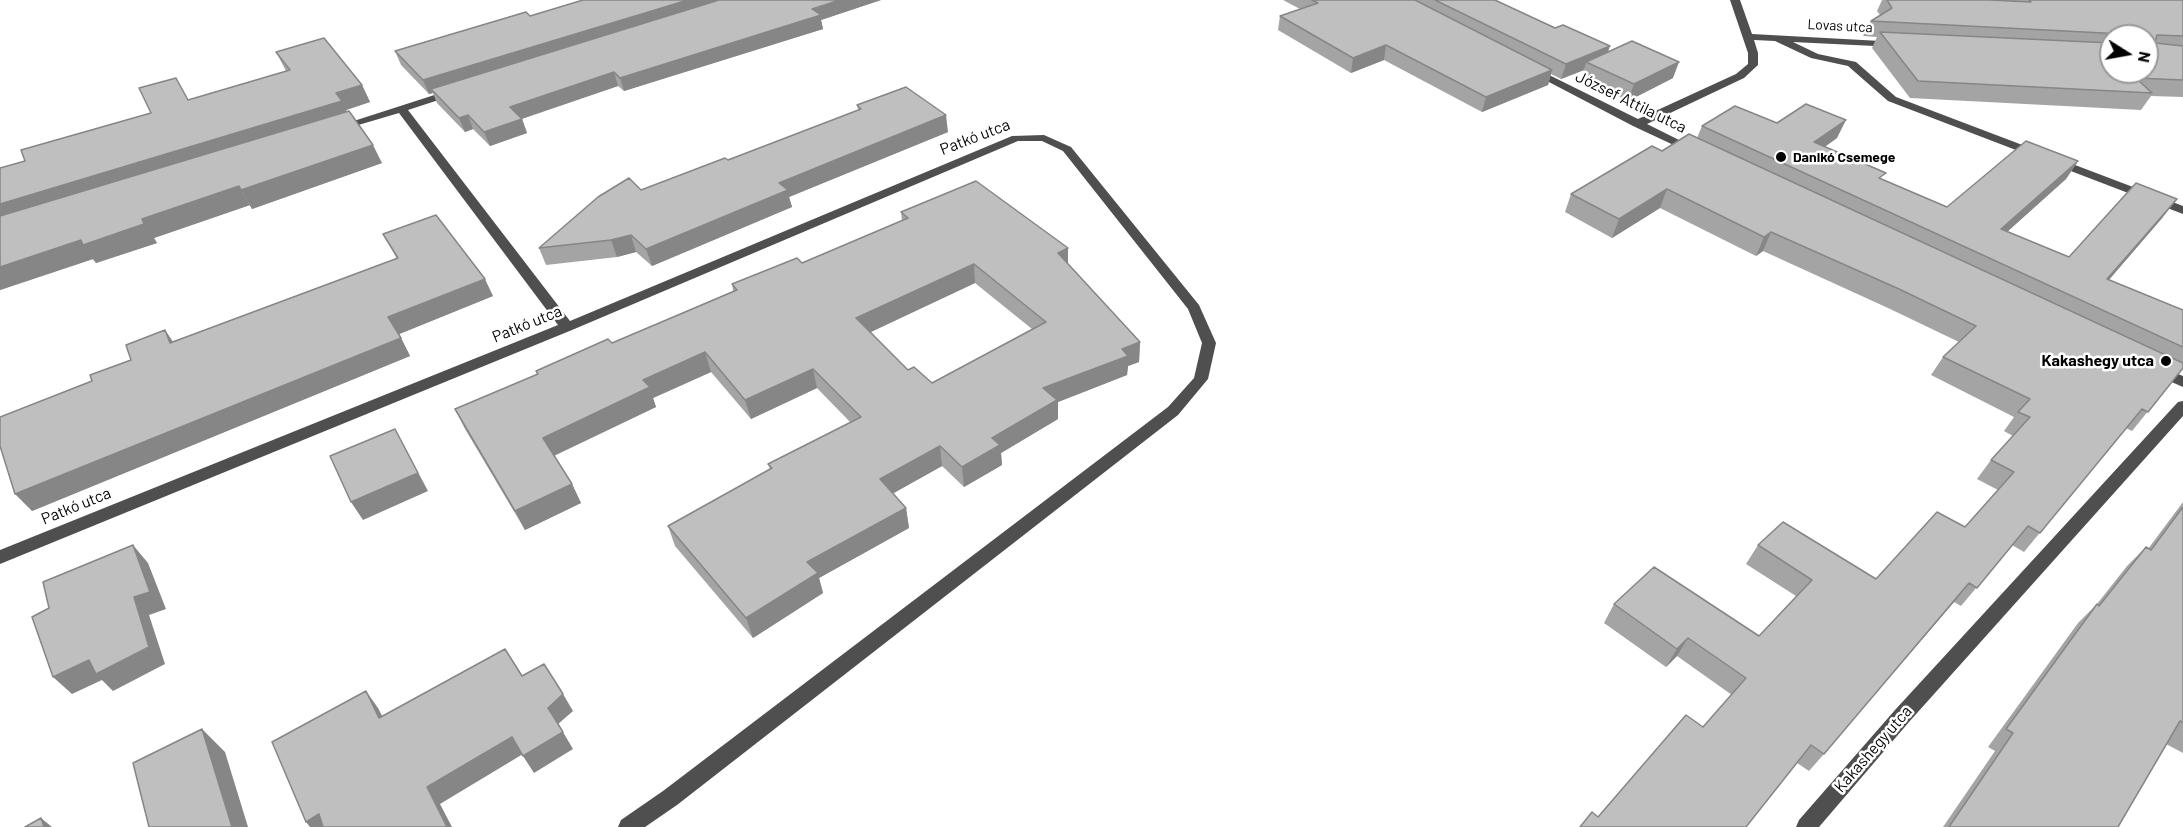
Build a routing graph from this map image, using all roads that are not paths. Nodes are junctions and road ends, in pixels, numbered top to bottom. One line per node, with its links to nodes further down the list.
1 (1735, 0): 2 (street)
2 (1748, 37): 3 (street, Lovas utca); 8 (street)
3 (1776, 38): 4 (street, Lovas utca); 11 (street)
4 (1904, 44)
5 (1520, 65): 8 (street, József Attila utca)
6 (469, 87): 7 (street)
7 (401, 108): 9 (street); 12 (street)
8 (1637, 124): 10 (street, József Attila utca)
9 (321, 133)
10 (1712, 159)
11 (2183, 210)
12 (567, 327): 16 (street, Patkó utca); 17 (street, Patkó utca)
13 (2140, 362): 14 (street)
14 (2183, 382)
15 (2183, 406): 18 (street, Kakashegy utca)
16 (0, 557)
17 (628, 827)
18 (1806, 827)

